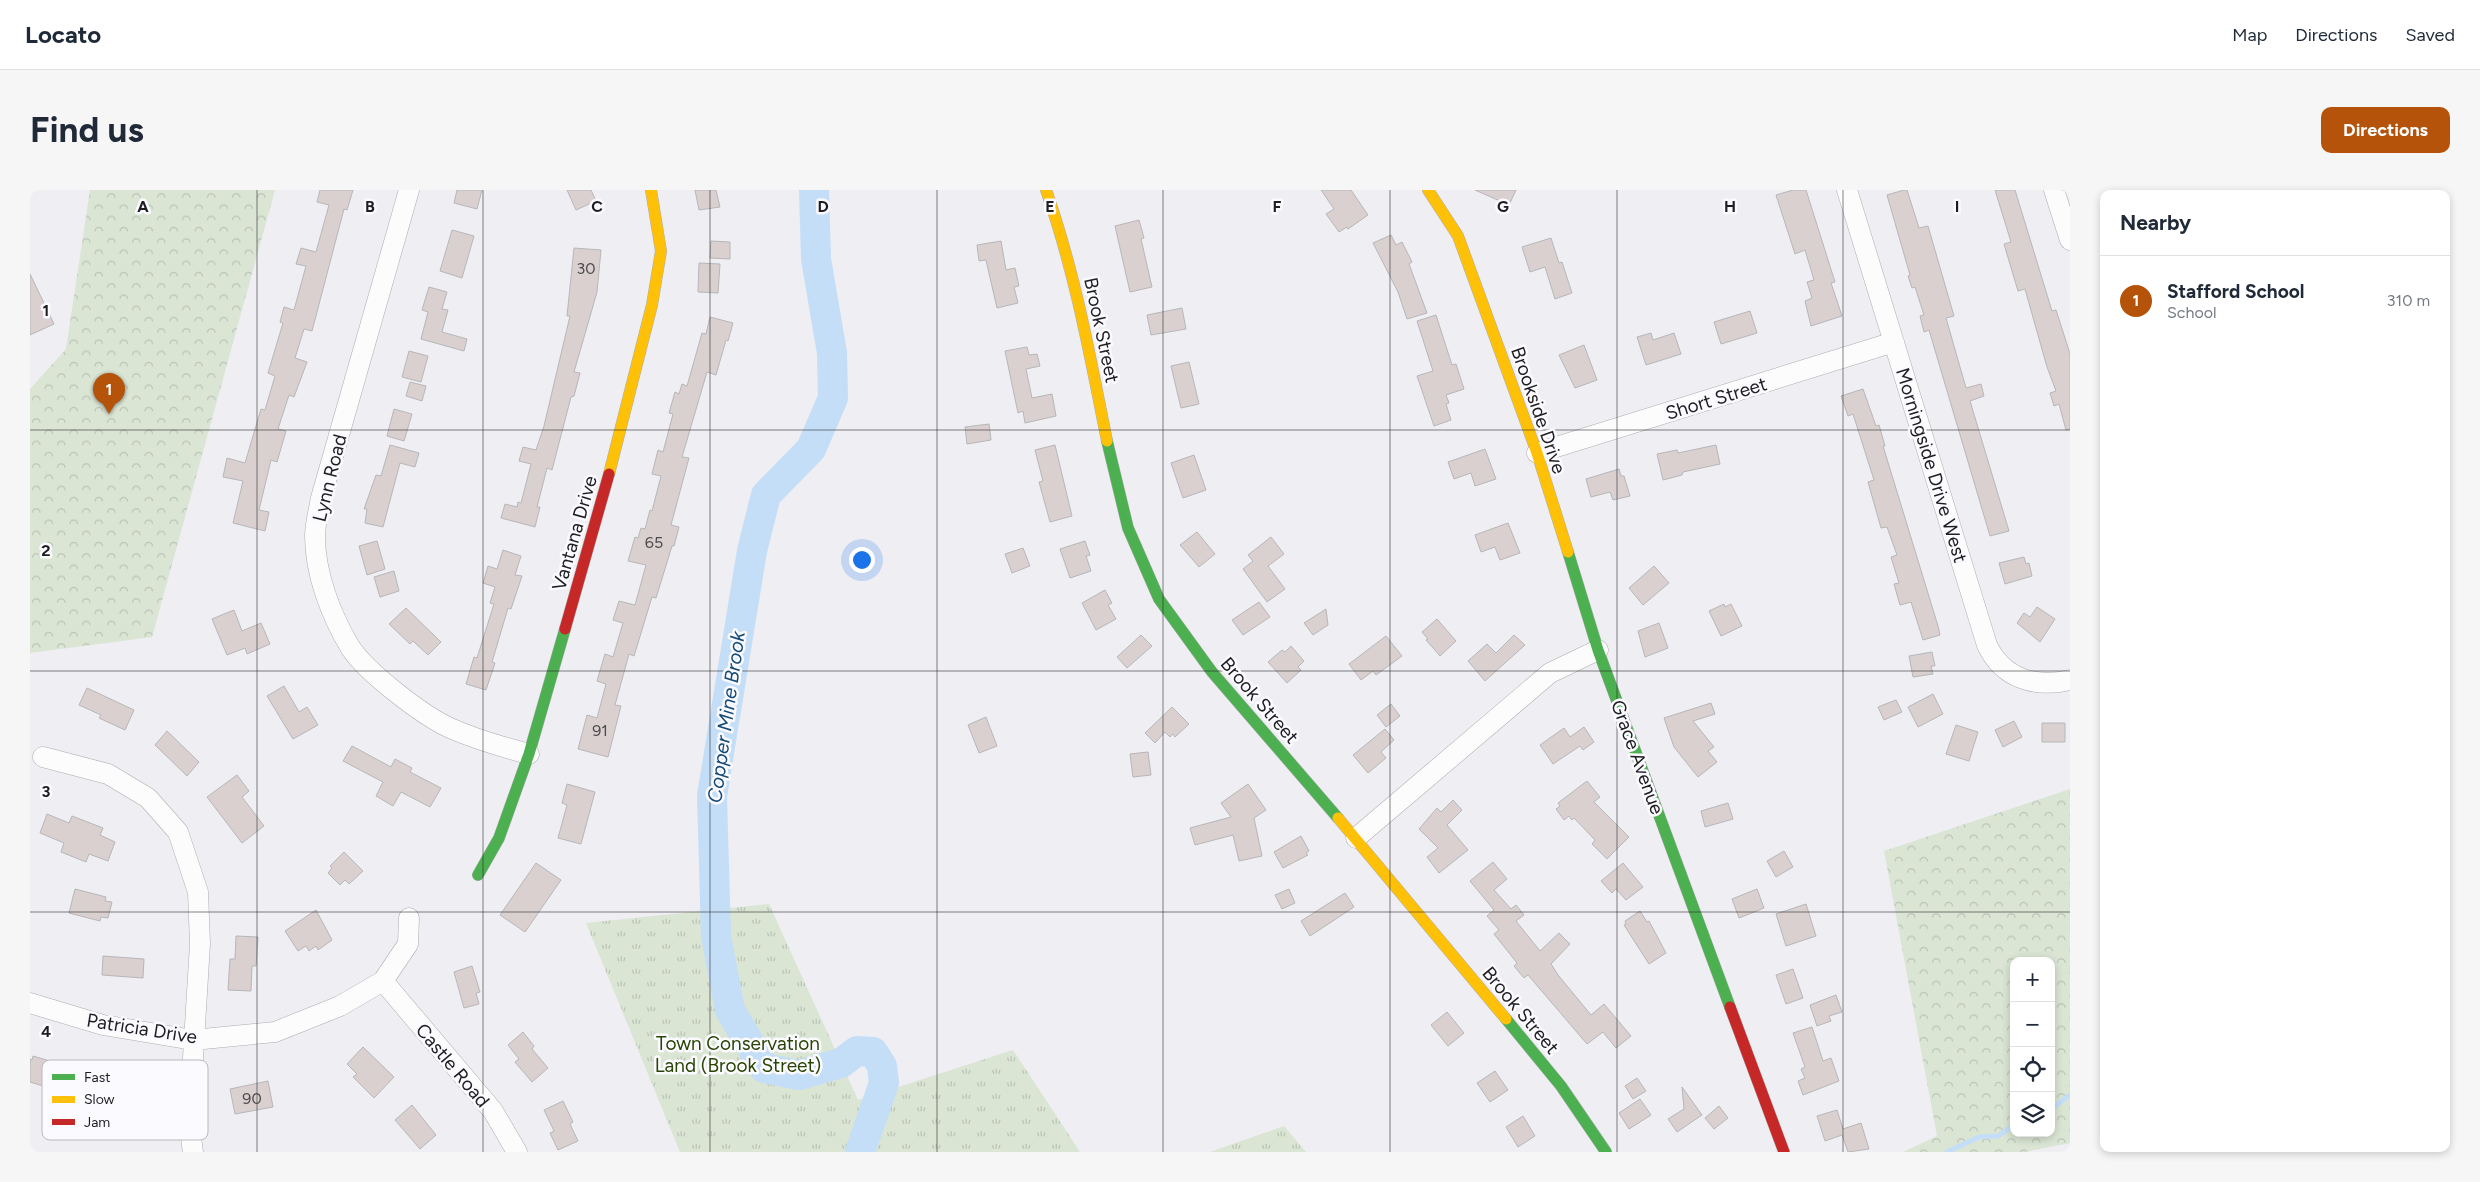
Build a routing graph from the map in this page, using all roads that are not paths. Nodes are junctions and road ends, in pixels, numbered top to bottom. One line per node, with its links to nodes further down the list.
1 (408, 190): 12 (street, Lynn Road)
2 (650, 190): 12 (street, Vantana Drive)
3 (1046, 190): 14 (street, Brook Street)
4 (1428, 190): 9 (street, Brookside Drive)
5 (1847, 190): 8 (street, Morningside Drive West)
6 (2054, 190): 7 (street)
7 (2070, 240)
8 (1894, 342): 9 (street, Short Street); 11 (street, Morningside Drive West)
9 (1537, 453): 10 (street, Brookside Drive)
10 (1598, 650): 14 (street); 23 (street, Grace Avenue)
11 (2070, 680)
12 (529, 754): 15 (street, Vantana Drive)
13 (43, 757): 19 (street)
14 (1356, 838): 22 (street, Brook Street)
15 (478, 875)
16 (409, 918): 17 (street, Patricia Drive)
17 (383, 981): 19 (street, Patricia Drive); 21 (street, Castle Road)
18 (30, 1004): 19 (street, Patricia Drive)
19 (193, 1040): 20 (street)
20 (192, 1060)
21 (517, 1152)
22 (1606, 1152)
23 (1784, 1152)

